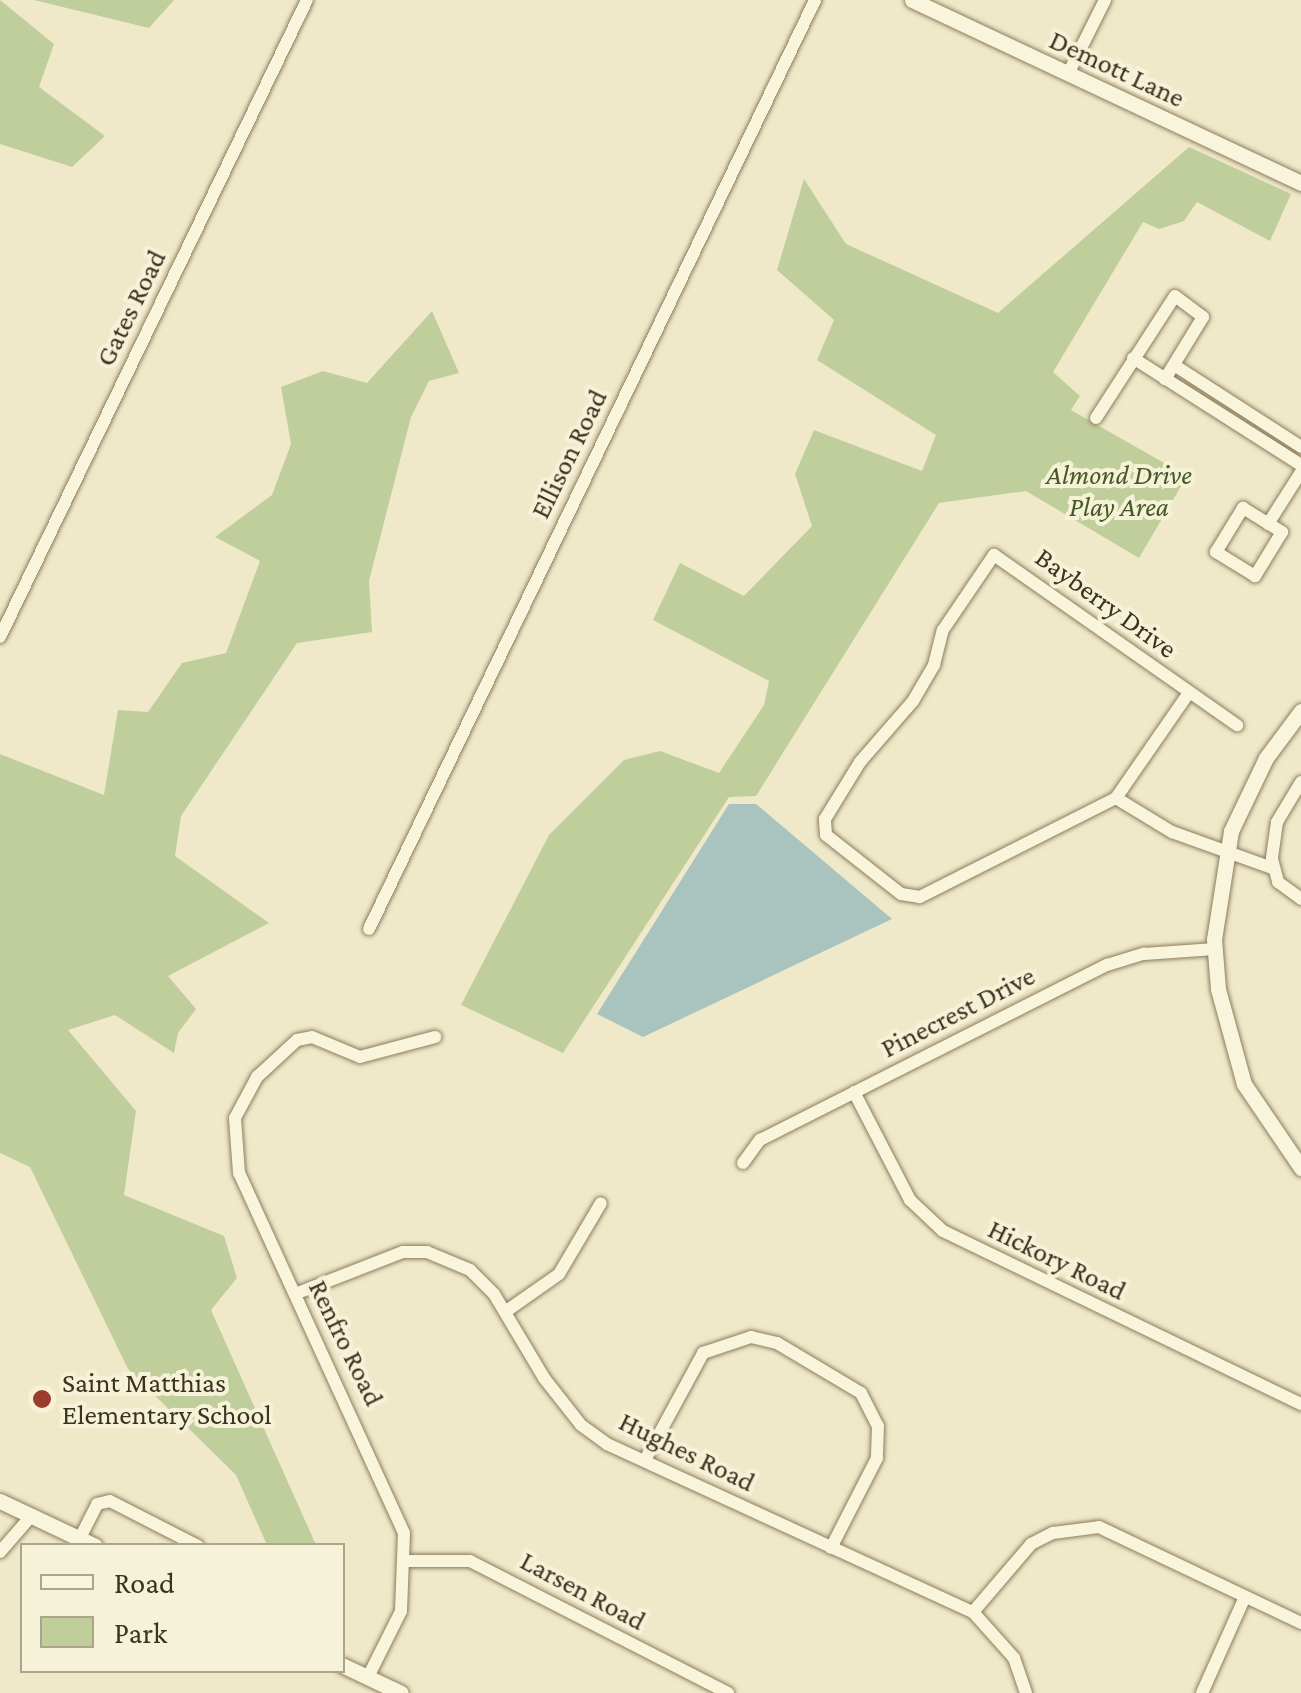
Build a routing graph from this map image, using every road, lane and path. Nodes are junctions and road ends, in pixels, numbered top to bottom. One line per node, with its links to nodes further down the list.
1 (307, 0): 14 (street, Gates Road)
2 (815, 0): 23 (street, Ellison Road)
3 (912, 0): 5 (street, Demott Lane)
4 (1105, 0): 5 (street)
5 (1068, 74): 6 (street, Demott Lane)
6 (1301, 183)
7 (1133, 358): 8 (street); 9 (street); 10 (street)
8 (1174, 365): 9 (street); 11 (street)
9 (1165, 379): 12 (street)
10 (1096, 418)
11 (1301, 447)
12 (1301, 468): 13 (street)
13 (1268, 524): 13 (street)
14 (0, 637)
15 (1188, 694): 17 (street); 19 (street, Bayberry Drive); 19 (street, Bayberry Drive)
16 (1301, 711): 20 (street)
17 (1237, 724)
18 (1301, 782): 21 (street)
19 (1116, 798): 20 (street)
20 (1226, 851): 21 (street); 24 (street)
21 (1272, 868): 22 (street)
22 (1301, 899)
23 (369, 929)
24 (1214, 949): 26 (street, Pinecrest Drive); 28 (street)
25 (435, 1037): 30 (street, Renfro Road)
26 (854, 1092): 27 (street, Pinecrest Drive); 32 (street, Hickory Road)
27 (743, 1163)
28 (1301, 1168)
29 (601, 1203): 31 (street)
30 (295, 1294): 31 (street, Hughes Road); 40 (street, Renfro Road)
31 (505, 1312): 33 (street, Hughes Road)
32 (1301, 1404)
33 (644, 1460): 38 (street, Hughes Road); 38 (street)
34 (0, 1500): 35 (street)
35 (32, 1516): 36 (street); 39 (street)
36 (87, 1542): 37 (street)
37 (192, 1543)
38 (831, 1548): 42 (street, Hughes Road)
39 (0, 1552)
40 (408, 1562): 45 (street, Renfro Road); 47 (street, Larsen Road)
41 (1245, 1598): 42 (street); 43 (street); 49 (street)
42 (973, 1612): 48 (street, Hughes Road)
43 (1301, 1623)
44 (345, 1666): 45 (street)
45 (368, 1677): 46 (street)
46 (401, 1693)
47 (728, 1693)
48 (1026, 1693)
49 (1202, 1693)

